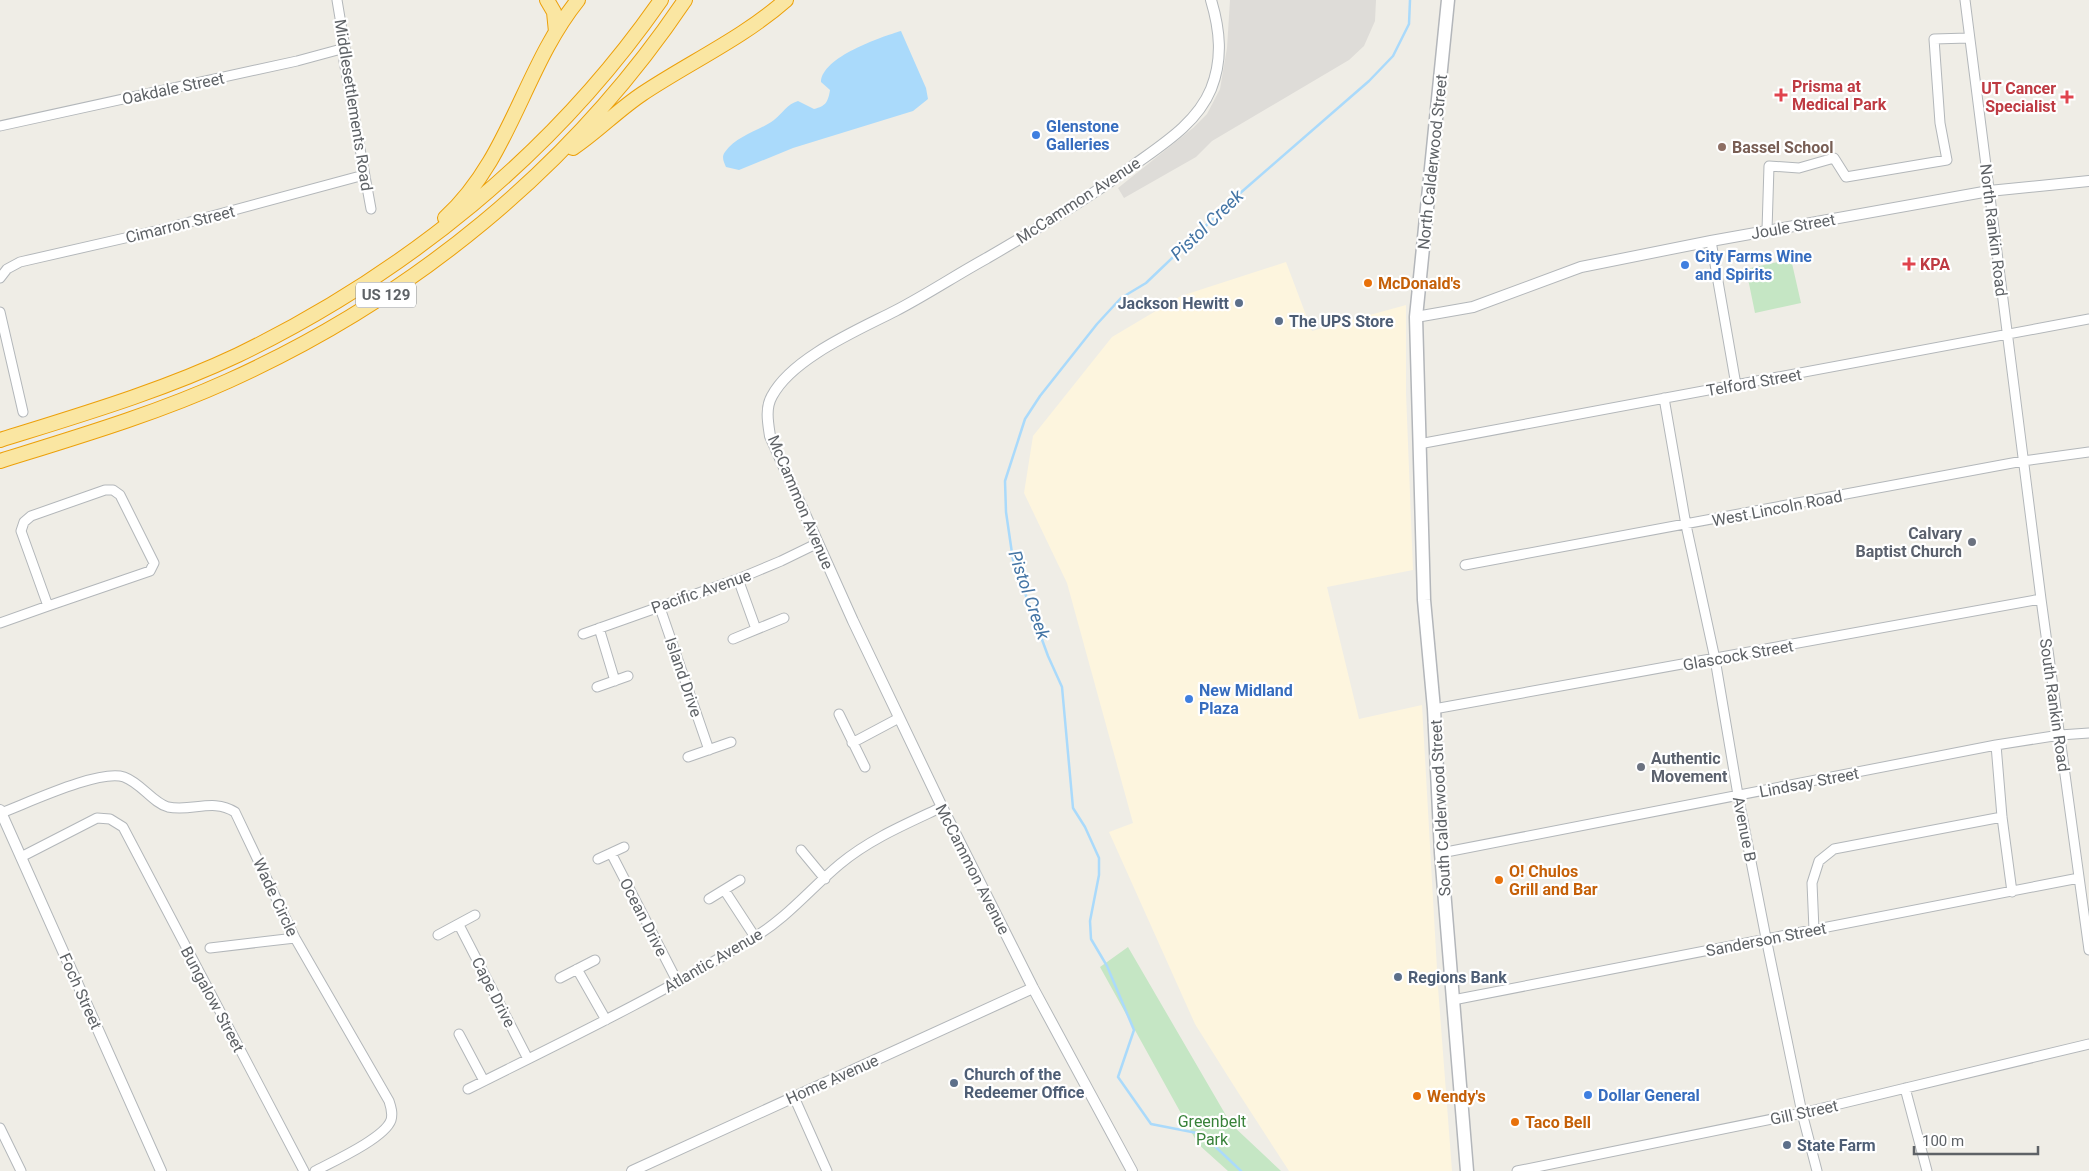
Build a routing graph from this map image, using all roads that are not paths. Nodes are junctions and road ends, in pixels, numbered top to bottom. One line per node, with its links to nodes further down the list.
1 (336, 0): 12 (street, Middlesettlements Road)
2 (547, 0): 10 (highway)
3 (578, 0): 10 (highway)
4 (661, 0): 21 (highway, US 129)
5 (685, 0): 14 (highway, US 129)
6 (786, 0): 14 (highway)
7 (1211, 0): 38 (street, McCammon Avenue)
8 (1448, 0): 24 (main road, North Calderwood Street)
9 (1965, 0): 11 (street, North Rankin Road)
10 (556, 32): 21 (highway)
11 (1968, 38): 17 (street, North Rankin Road); 19 (street)
12 (345, 48): 13 (street, Oakdale Street); 15 (street, Middlesettlements Road)
13 (0, 126)
14 (552, 162): 35 (highway, US 129)
15 (364, 175): 18 (street, Middlesettlements Road); 22 (street, Cimarron Street)
16 (2089, 181): 17 (street, Joule Street)
17 (1989, 191): 19 (street, Joule Street); 26 (street, North Rankin Road)
18 (371, 209)
19 (1767, 230): 20 (street, Joule Street)
20 (1711, 241): 24 (street, Joule Street); 27 (street)
21 (408, 256): 30 (highway, US 129)
22 (0, 278)
23 (0, 312): 29 (street)
24 (1416, 317): 32 (main road, North Calderwood Street)
25 (2089, 319): 26 (street, Telford Street)
26 (2007, 334): 27 (street, Telford Street); 36 (street, North Rankin Road)
27 (1736, 385): 28 (street, Telford Street)
28 (1664, 398): 32 (street, Telford Street); 37 (street, Avenue B)
29 (23, 412)
30 (14, 436): 31 (highway, US 129); 33 (highway)
31 (0, 440)
32 (1419, 444): 54 (main road, South Calderwood Street)
33 (0, 445)
34 (2089, 452): 36 (street, West Lincoln Road)
35 (0, 461)
36 (2023, 461): 37 (street, West Lincoln Road); 41 (street, South Rankin Road)
37 (1686, 525): 39 (street, West Lincoln Road); 50 (street, Avenue B)
38 (818, 543): 40 (street, Pacific Avenue); 56 (street, McCammon Avenue)
39 (1465, 565)
40 (738, 579): 42 (street, Pacific Avenue); 47 (street)
41 (2041, 599): 50 (street, Glascock Street); 58 (street, South Rankin Road)
42 (659, 605): 46 (street, Pacific Avenue); 62 (street, Island Drive)
43 (48, 606): 43 (street); 45 (street)
44 (784, 618): 47 (street)
45 (0, 623)
46 (599, 628): 48 (street, Pacific Avenue); 52 (street)
47 (756, 630): 49 (street)
48 (583, 634)
49 (733, 639)
50 (1715, 659): 54 (street, Glascock Street); 65 (street, Avenue B)
51 (628, 676): 52 (street)
52 (616, 681): 53 (street)
53 (597, 687)
54 (1434, 709): 72 (main road, South Calderwood Street)
55 (839, 714): 60 (street)
56 (899, 718): 60 (street); 66 (street, McCammon Avenue)
57 (2089, 733): 58 (street, Lindsay Street)
58 (2060, 735): 61 (street, Lindsay Street); 75 (street, South Rankin Road)
59 (731, 742): 62 (street)
60 (852, 743): 64 (street)
61 (1996, 745): 65 (street, Lindsay Street); 68 (street)
62 (709, 750): 63 (street)
63 (688, 757)
64 (865, 767)
65 (1738, 795): 72 (street, Lindsay Street); 87 (street, Avenue B)
66 (942, 807): 76 (street, Atlantic Avenue); 94 (street, McCammon Avenue)
67 (1, 812): 73 (street, Foch Street); 86 (street, Wade Circle)
68 (2002, 817): 79 (street); 83 (street)
69 (624, 847): 71 (street)
70 (801, 850): 76 (street)
71 (611, 853): 74 (street); 93 (street, Ocean Drive)
72 (1441, 853): 95 (main road, South Calderwood Street)
73 (21, 857): 107 (street, Foch Street); 108 (street, Bungalow Street)
74 (598, 859)
75 (2078, 878): 79 (street, Sanderson Street); 89 (street, South Rankin Road)
76 (825, 879): 85 (street, Atlantic Avenue)
77 (740, 880): 78 (street)
78 (725, 891): 80 (street); 85 (street)
79 (2012, 892): 83 (street, Sanderson Street)
80 (709, 899)
81 (475, 915): 82 (street)
82 (459, 924): 84 (street); 99 (street, Cape Drive)
83 (1814, 930): 87 (street, Sanderson Street)
84 (438, 935)
85 (755, 937): 93 (street, Atlantic Avenue)
86 (295, 938): 88 (street); 109 (street, Wade Circle)
87 (1766, 938): 95 (street, Sanderson Street); 104 (street, Avenue B)
88 (210, 948)
89 (2089, 950)
90 (595, 960): 91 (street)
91 (577, 969): 92 (street); 96 (street)
92 (560, 978)
93 (678, 981): 96 (street, Atlantic Avenue)
94 (1033, 988): 103 (street, Home Avenue); 112 (street, McCammon Avenue)
95 (1453, 1000): 113 (main road, South Calderwood Street)
96 (606, 1020): 99 (street, Atlantic Avenue)
97 (460, 1034): 100 (street)
98 (2089, 1044): 101 (street, Gill Street)
99 (528, 1059): 100 (street, Atlantic Avenue)
100 (484, 1081): 102 (street, Atlantic Avenue)
101 (1905, 1088): 104 (street, Gill Street); 116 (street)
102 (468, 1089)
103 (794, 1097): 110 (street, Home Avenue); 111 (street)
104 (1802, 1113): 114 (street, Gill Street); 115 (street, Avenue B)
105 (0, 1128): 106 (street)
106 (21, 1171)
107 (161, 1171)
108 (304, 1171)
109 (315, 1171)
110 (632, 1171)
111 (827, 1171)
112 (1132, 1171)
113 (1467, 1171)
114 (1517, 1171)
115 (1817, 1171)
116 (1927, 1171)

